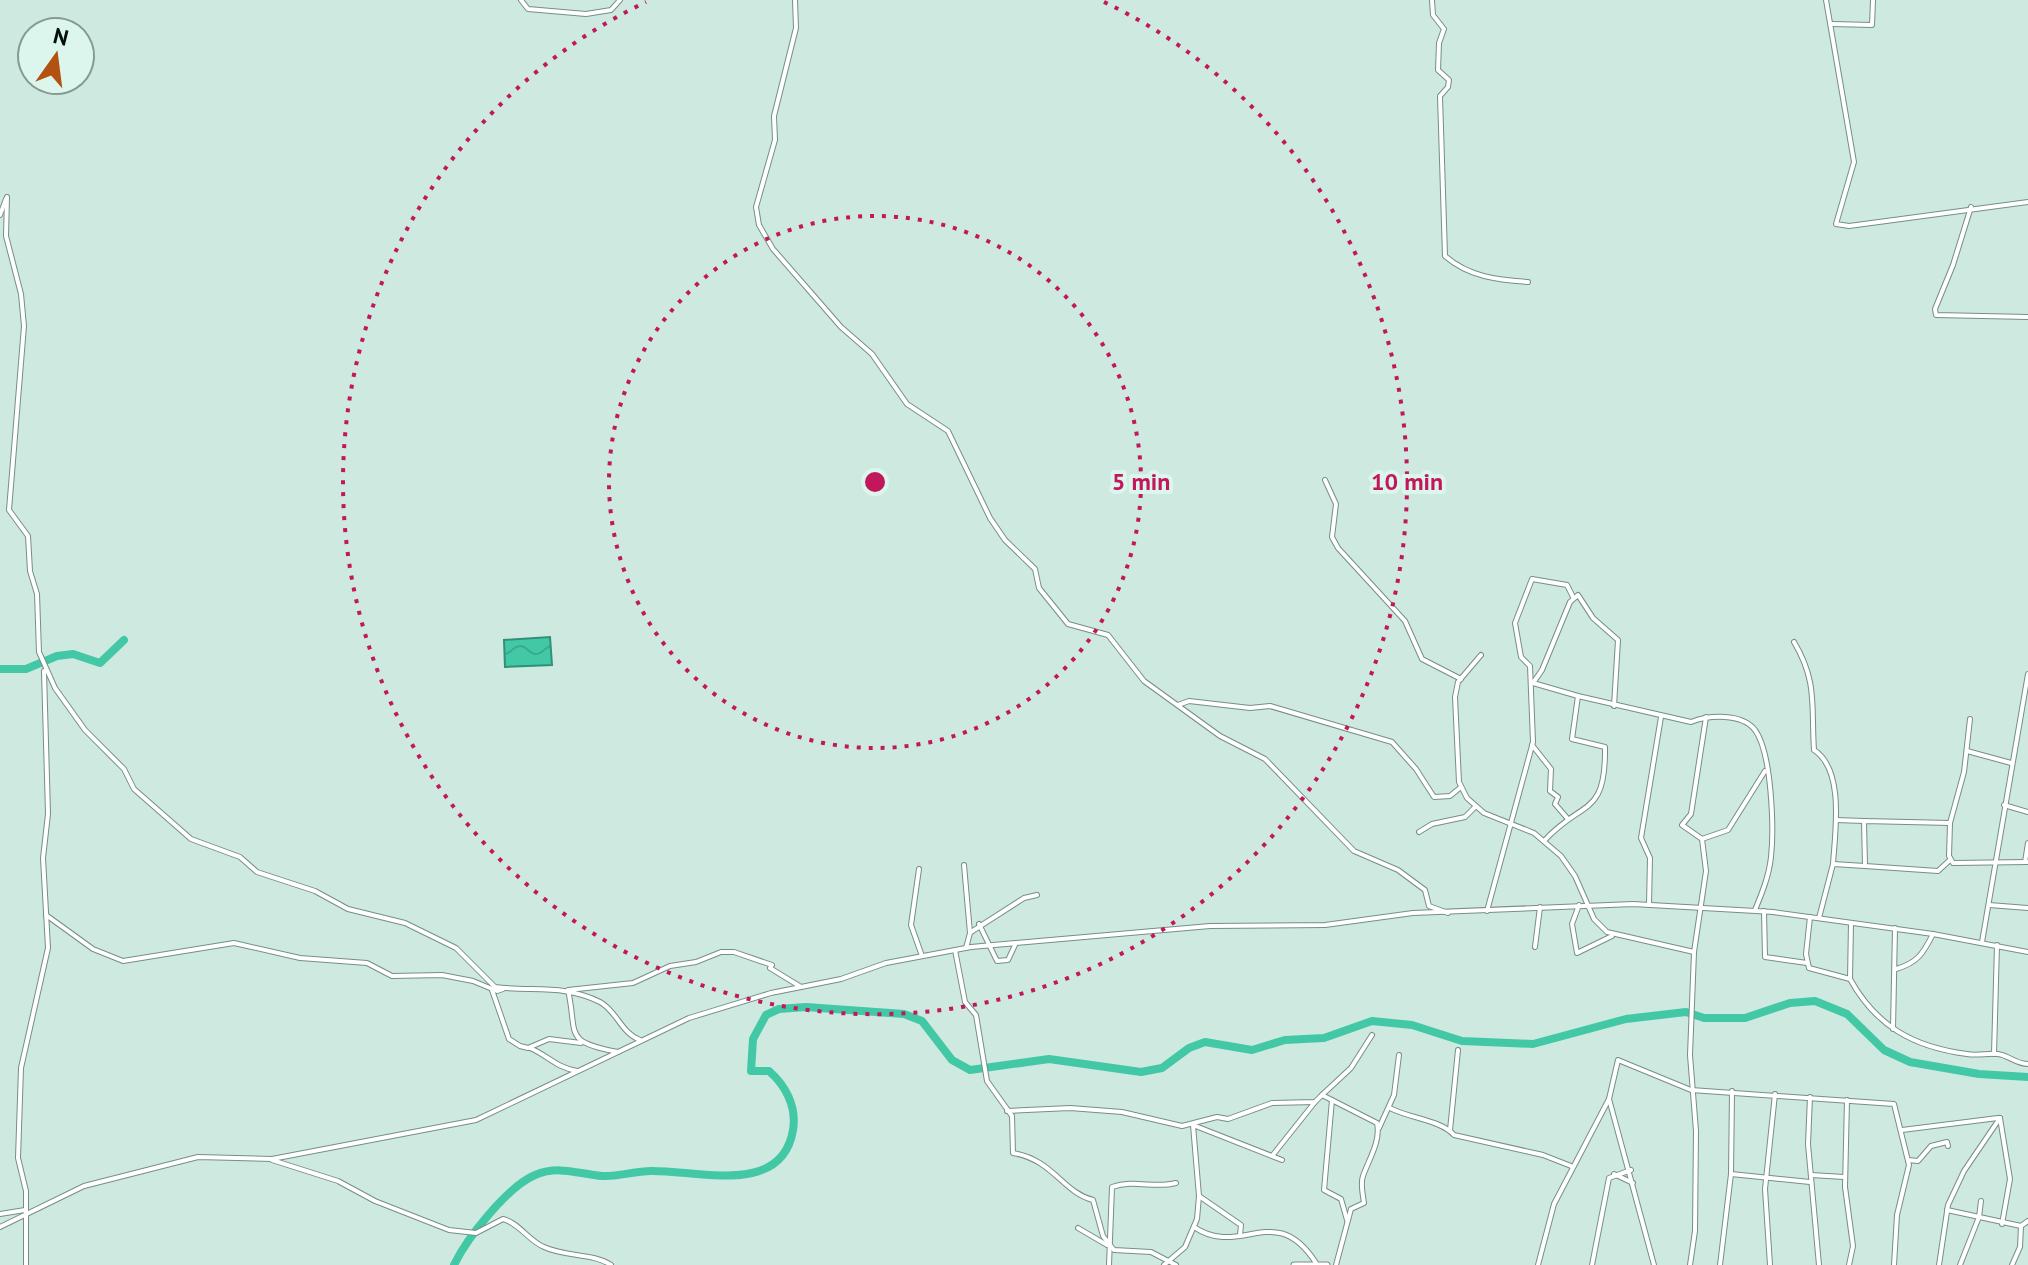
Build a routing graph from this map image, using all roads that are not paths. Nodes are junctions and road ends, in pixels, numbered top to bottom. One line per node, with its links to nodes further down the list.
1 (521, 0): 2 (street)
2 (620, 0)
3 (795, 0): 22 (street)
4 (1432, 0): 11 (street)
5 (1826, 0): 7 (street)
6 (1873, 0): 7 (street)
7 (1832, 24): 9 (street)
8 (2028, 202): 9 (street)
9 (1971, 207): 12 (street)
10 (0, 215): 17 (street)
11 (1528, 282)
12 (2028, 317)
13 (1325, 480): 19 (street)
14 (1573, 597): 20 (street); 20 (street); 23 (street)
15 (1794, 642): 36 (street)
16 (1481, 655): 19 (street)
17 (44, 668): 63 (street); 85 (street)
18 (2028, 674): 29 (street)
19 (1461, 679): 31 (street)
20 (1533, 683): 21 (street); 27 (street)
21 (1578, 696): 23 (street); 35 (street)
22 (1178, 705): 31 (street); 62 (street)
23 (1614, 706): 24 (street)
24 (1661, 717): 25 (street); 54 (street)
25 (1706, 717): 30 (street); 41 (street)
26 (1970, 719): 28 (street)
27 (1532, 745): 35 (street); 39 (street)
28 (1967, 751): 29 (street); 38 (street)
29 (2011, 763): 32 (street)
30 (1766, 768): 41 (street); 60 (street)
31 (1461, 787): 33 (street)
32 (2004, 805): 34 (street); 46 (street)
33 (1475, 807): 39 (street); 40 (street)
34 (2028, 812)
35 (1568, 819): 42 (street)
36 (1836, 820): 37 (street); 47 (street)
37 (1864, 821): 38 (street); 49 (street)
38 (1950, 823): 44 (street)
39 (1513, 825): 42 (street); 59 (street)
40 (1419, 832)
41 (1702, 839): 58 (street)
42 (1544, 841): 52 (street)
43 (2028, 843): 45 (street)
44 (1950, 860): 46 (street); 49 (street)
45 (2026, 862): 46 (street)
46 (1995, 863): 55 (street)
47 (1833, 864): 49 (street); 65 (street)
48 (964, 865): 69 (street)
49 (1865, 866)
50 (919, 869): 81 (street)
51 (1037, 895): 67 (street)
52 (1588, 904): 53 (street); 54 (street); 71 (street)
53 (1579, 905): 56 (street); 71 (street)
54 (1649, 905): 58 (street)
55 (1989, 905): 57 (street); 72 (street)
56 (1540, 907): 59 (street); 76 (street)
57 (2028, 908)
58 (1701, 910): 60 (street); 79 (street)
59 (1487, 911): 62 (street)
60 (1755, 911): 61 (street)
61 (1764, 911): 64 (street); 82 (street)
62 (1448, 913): 73 (street)
63 (46, 915): 85 (street); 134 (street)
64 (1810, 917): 65 (street); 82 (street)
65 (1819, 918): 66 (street)
66 (1851, 923): 68 (street); 84 (street)
67 (979, 924): 69 (street); 75 (street)
68 (1895, 928): 70 (street); 83 (street)
69 (970, 933): 77 (street)
70 (1933, 934): 72 (street); 83 (street)
71 (1614, 936): 79 (street)
72 (1982, 942): 74 (street)
73 (1016, 944): 75 (street); 75 (street)
74 (1997, 945): 80 (street); 96 (street)
75 (992, 946): 77 (street)
76 (1535, 947)
77 (966, 948): 78 (street)
78 (955, 950): 81 (street); 110 (street)
79 (1694, 952): 100 (street)
80 (2028, 952)
81 (922, 956): 86 (street)
82 (1807, 963): 84 (street)
83 (1896, 969): 89 (street)
84 (1850, 979): 89 (street)
85 (489, 985): 87 (street); 87 (street); 93 (street)
86 (801, 987): 88 (street); 91 (street)
87 (506, 988): 88 (street)
88 (568, 990): 91 (street); 92 (street)
89 (1893, 1029): 96 (street)
90 (1372, 1035): 103 (street)
91 (640, 1040): 95 (street)
92 (583, 1044): 93 (street); 95 (street)
93 (530, 1048): 99 (street)
94 (1458, 1050): 114 (street)
95 (620, 1052): 99 (street)
96 (1994, 1054): 98 (street)
97 (1399, 1055): 109 (street)
98 (2028, 1064)
99 (580, 1072): 118 (street)
100 (1691, 1090): 101 (street); 105 (street); 159 (street)
101 (1732, 1091): 102 (street); 124 (street)
102 (1775, 1094): 104 (street); 127 (street)
103 (1322, 1095): 106 (street); 108 (street)
104 (1810, 1097): 107 (street); 125 (street)
105 (1609, 1099): 121 (street); 122 (street)
106 (1332, 1100): 113 (street); 138 (street)
107 (1847, 1100): 115 (street); 126 (street)
108 (1315, 1102): 112 (street); 117 (street)
109 (1390, 1108): 113 (street); 114 (street)
110 (1007, 1111): 112 (street); 145 (street)
111 (2000, 1118): 115 (street); 133 (street); 139 (street)
112 (1193, 1125): 117 (street); 131 (street)
113 (1379, 1128): 138 (street)
114 (1450, 1130): 121 (street)
115 (1902, 1130): 120 (street)
116 (1948, 1146): 120 (street)
117 (1272, 1156): 119 (street)
118 (272, 1159): 134 (street); 149 (street)
119 (1282, 1160)
120 (1908, 1160): 164 (street)
121 (1571, 1166): 156 (street)
122 (1631, 1170): 123 (street); 130 (street)
123 (1614, 1174): 130 (street); 157 (street)
124 (1731, 1174): 127 (street); 160 (street)
125 (1811, 1175): 126 (street); 128 (street)
126 (1845, 1177): 163 (street)
127 (1767, 1179): 128 (street); 161 (street)
128 (1810, 1182): 162 (street)
129 (1176, 1183): 145 (street)
130 (1633, 1183): 158 (street)
131 (1199, 1196): 142 (street); 144 (street)
132 (1981, 1201): 136 (street)
133 (1947, 1210): 136 (street); 165 (street)
134 (26, 1212): 135 (street); 141 (street); 148 (street)
135 (0, 1214)
136 (1979, 1217): 139 (street); 166 (street)
137 (2028, 1221): 140 (street)
138 (1348, 1223): 155 (street)
139 (2002, 1224): 140 (street)
140 (2021, 1226): 167 (street)
141 (0, 1227)
142 (1194, 1227): 144 (street); 146 (street)
143 (1078, 1228): 145 (street)
144 (1240, 1235): 147 (street)
145 (1110, 1247): 146 (street); 150 (street)
146 (1169, 1260): 151 (street); 152 (street)
147 (1312, 1264): 153 (street); 154 (street)
148 (26, 1265)
149 (611, 1265)
150 (1109, 1265)
151 (1164, 1265)
152 (1176, 1265)
153 (1294, 1265)
154 (1327, 1265)
155 (1336, 1265)
156 (1538, 1265)
157 (1592, 1265)
158 (1654, 1265)
159 (1690, 1265)
160 (1720, 1265)
161 (1770, 1265)
162 (1819, 1265)
163 (1849, 1265)
164 (1894, 1265)
165 (1939, 1265)
166 (1960, 1265)
167 (2012, 1265)

